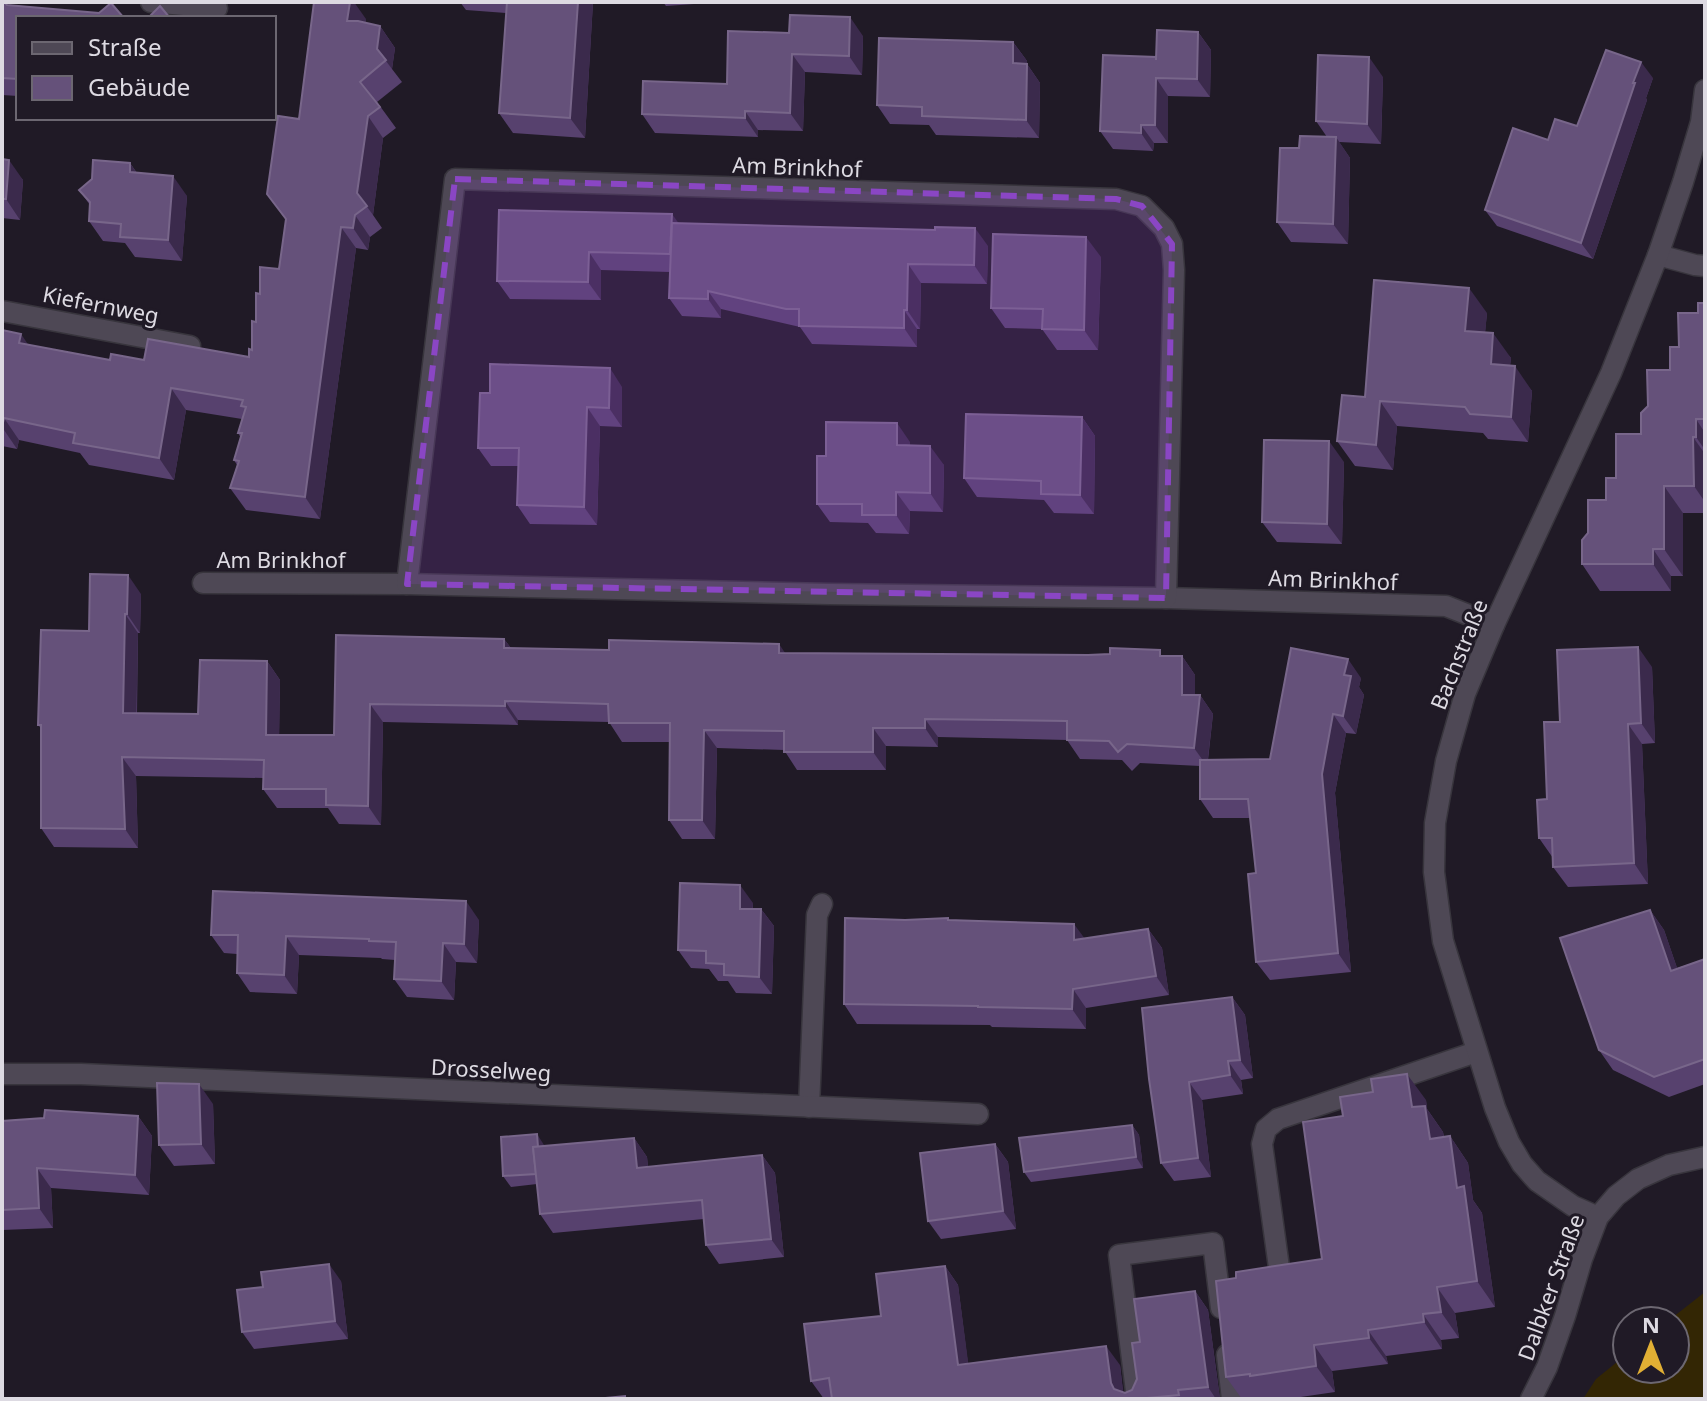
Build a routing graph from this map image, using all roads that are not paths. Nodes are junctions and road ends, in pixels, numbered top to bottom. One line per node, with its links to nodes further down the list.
1 (151, 2): 2 (street)
2 (217, 8)
3 (1705, 90): 4 (street, Bachstraße)
4 (1658, 255): 5 (street); 11 (street, Bachstraße)
5 (1705, 266)
6 (2, 311): 7 (street, Kiefernweg)
7 (190, 346)
8 (203, 583): 9 (street, Am Brinkhof)
9 (407, 584): 10 (street, Am Brinkhof); 10 (street, Am Brinkhof)
10 (1166, 598): 11 (street, Am Brinkhof)
11 (1494, 625): 13 (street, Bachstraße)
12 (822, 904): 15 (street)
13 (1476, 1052): 18 (street, Bachstraße); 19 (street)
14 (2, 1074): 15 (street, Drosselweg)
15 (809, 1107): 16 (street, Drosselweg)
16 (978, 1114)
17 (1705, 1157): 18 (street, Dalbker Straße)
18 (1598, 1217): 22 (street, Dalbker Straße)
19 (1281, 1282)
20 (1137, 1399): 21 (street)
21 (1232, 1399)
22 (1531, 1399)

